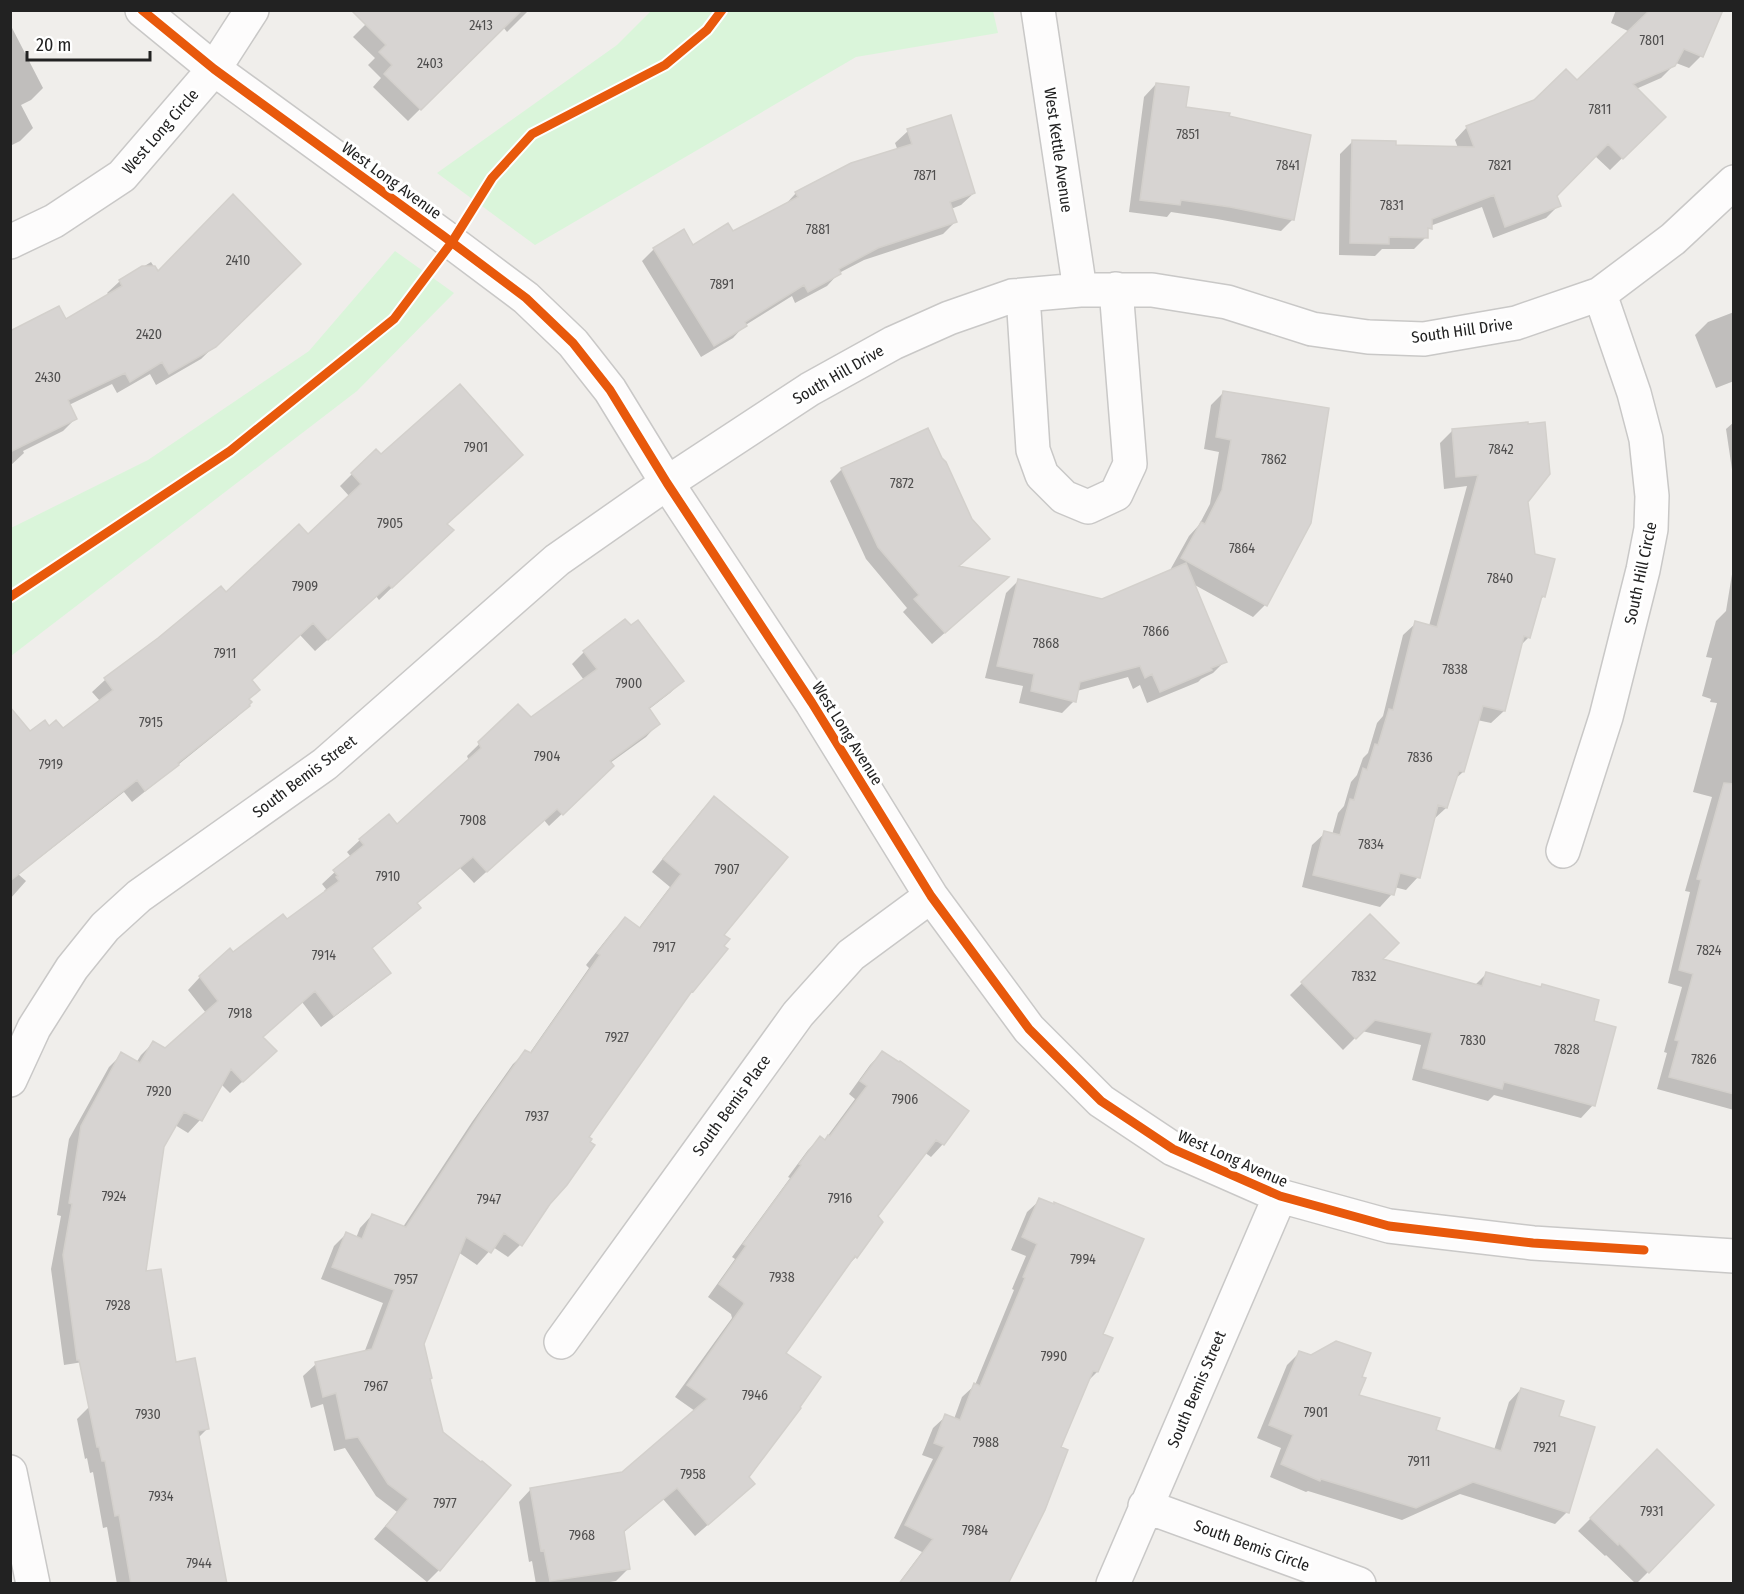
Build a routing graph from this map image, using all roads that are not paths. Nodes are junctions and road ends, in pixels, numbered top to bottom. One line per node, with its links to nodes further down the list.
1 (142, 10): 4 (street, West Long Avenue)
2 (252, 10): 4 (street, West Long Circle)
3 (1038, 10): 8 (street, West Kettle Avenue)
4 (214, 69): 6 (street, West Long Circle); 11 (street, West Long Avenue)
5 (1734, 182): 9 (street, South Hill Drive)
6 (10, 242)
7 (1116, 289): 8 (street, South Hill Drive); 9 (street, South Hill Drive); 10 (street)
8 (1080, 290): 10 (street, South Hill Drive)
9 (1600, 294): 12 (street, South Hill Circle)
10 (1023, 295): 11 (street, South Hill Drive)
11 (667, 483): 13 (street, West Long Avenue); 14 (street, South Bemis Street)
12 (1563, 851)
13 (931, 896): 15 (street, West Long Avenue); 17 (street, South Bemis Place)
14 (10, 1080)
15 (1280, 1196): 16 (street, West Long Avenue); 19 (street, South Bemis Street)
16 (1734, 1256)
17 (561, 1342)
18 (10, 1472): 20 (street)
19 (1145, 1506): 21 (street, South Bemis Street); 22 (street, South Bemis Circle)
20 (33, 1584)
21 (1113, 1584)
22 (1359, 1584)

